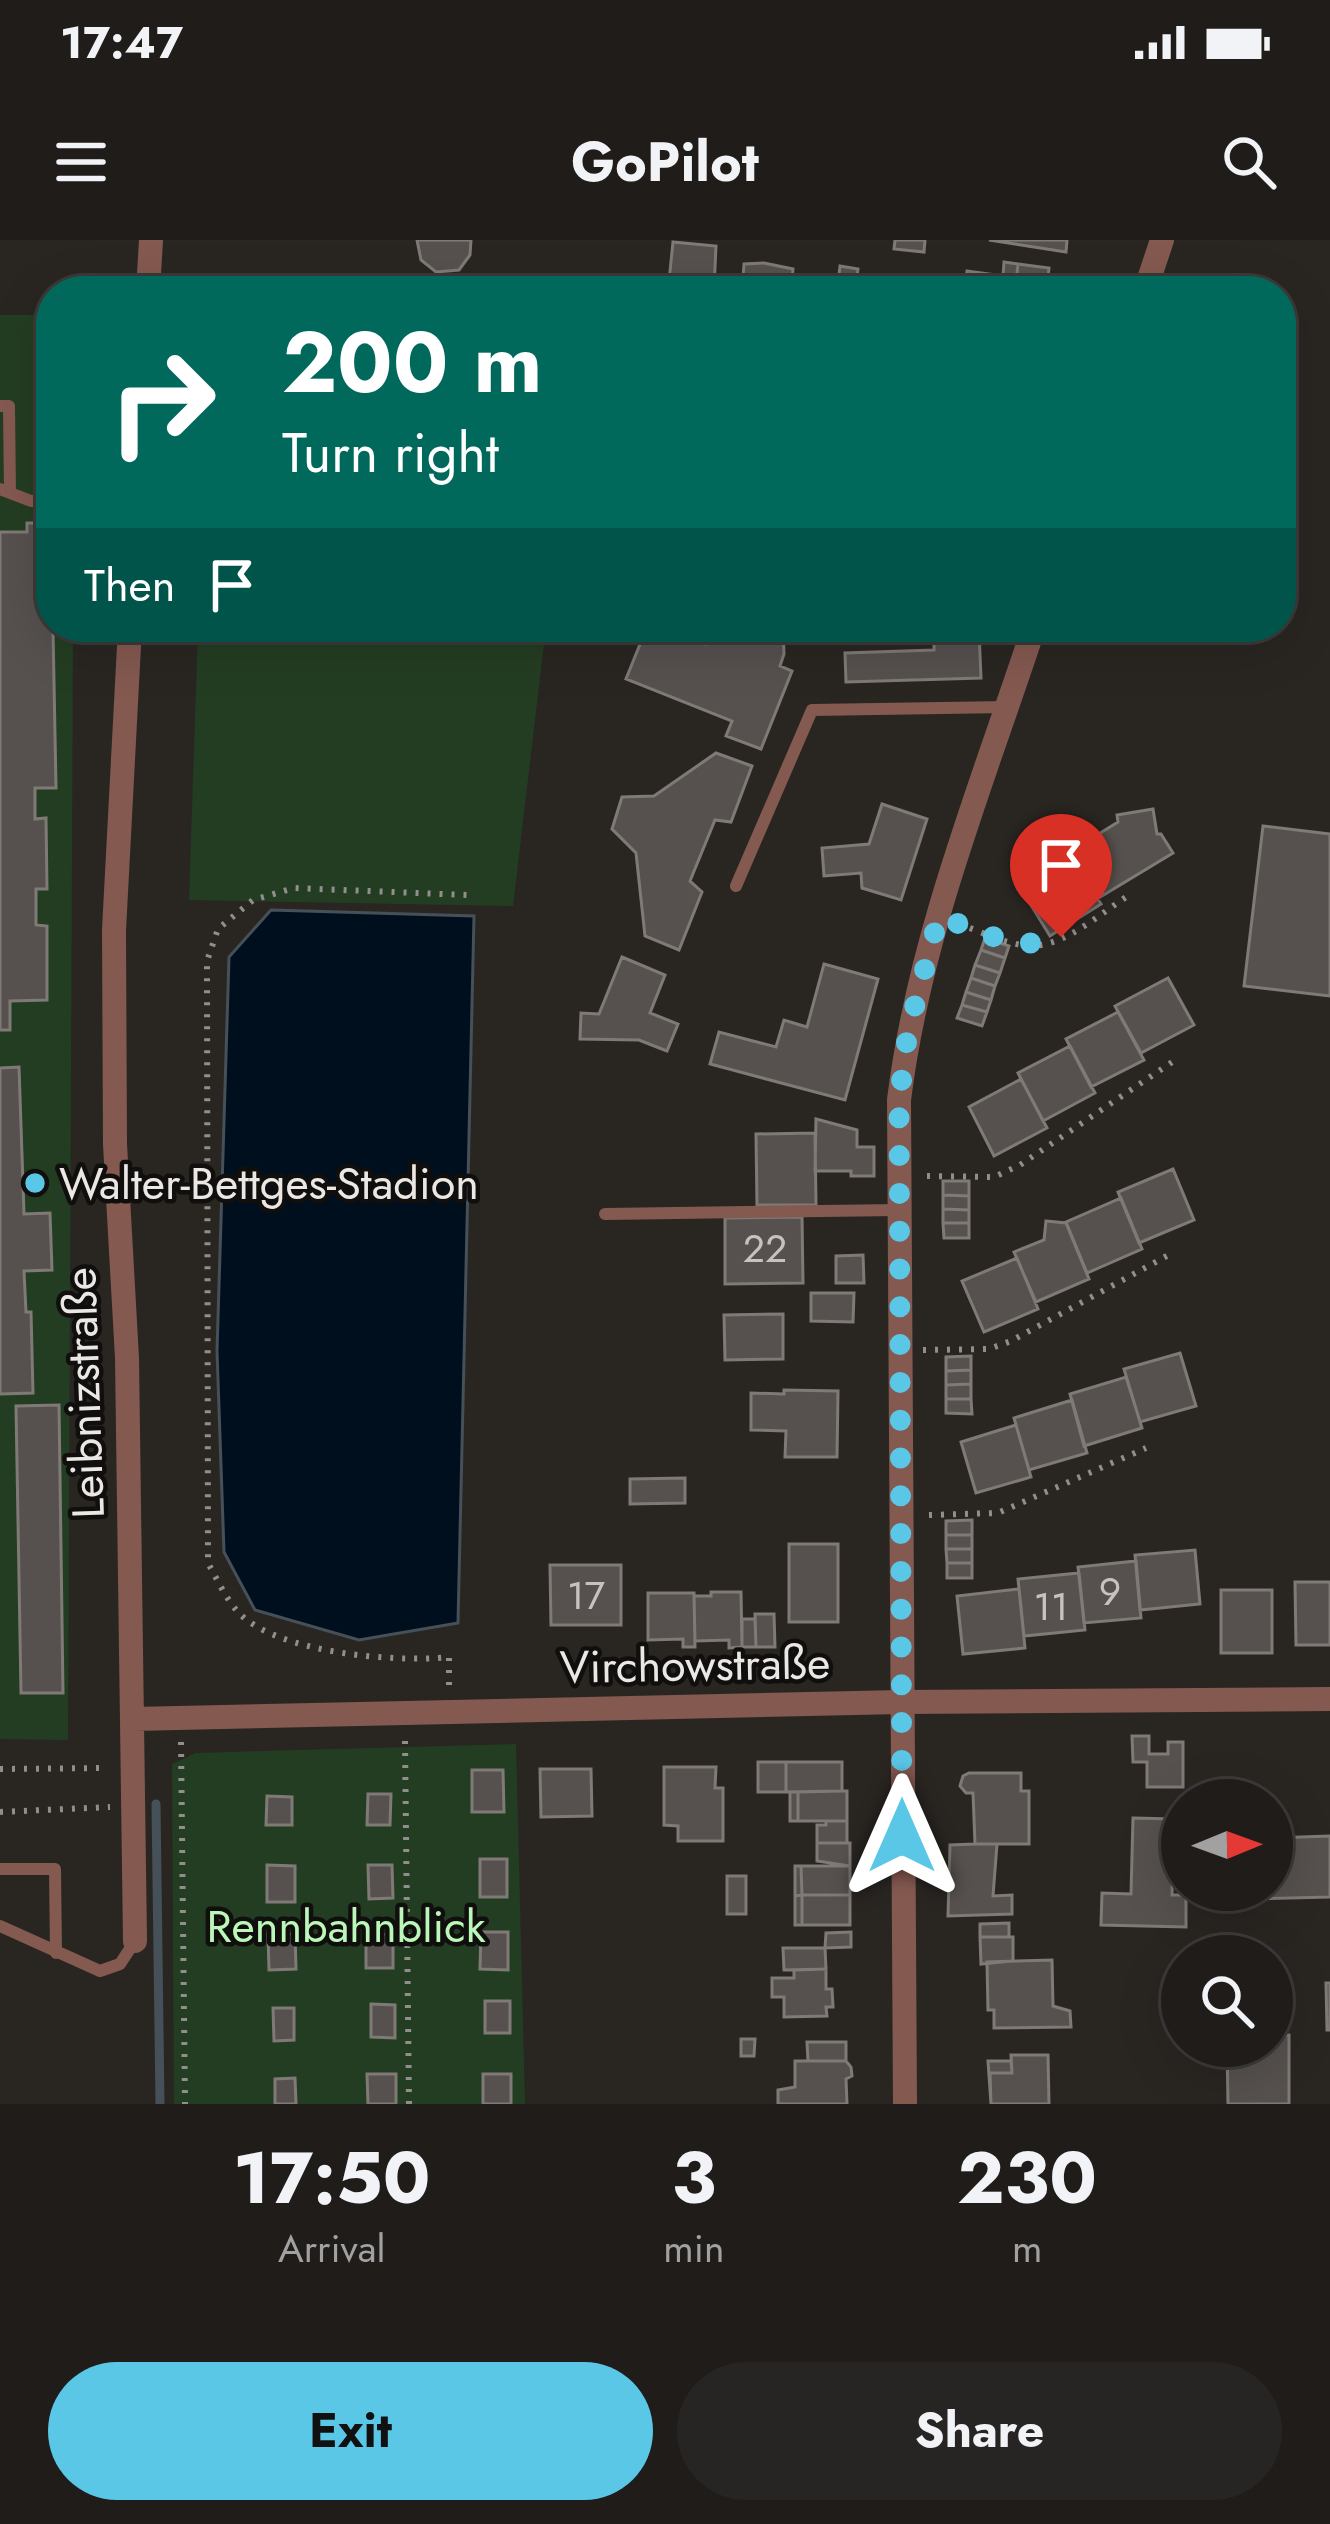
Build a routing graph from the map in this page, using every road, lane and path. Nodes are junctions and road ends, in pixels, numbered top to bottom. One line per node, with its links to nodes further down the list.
1 (151, 240): 3 (street)
2 (1162, 240): 4 (street)
3 (149, 276)
4 (1150, 276)
5 (0, 406): 6 (lane)
6 (5, 491): 7 (lane)
7 (36, 501)
8 (129, 642): 28 (street, Leibnizstraße)
9 (1029, 642): 10 (street)
10 (1008, 706): 11 (lane); 14 (street)
11 (736, 886)
12 (1132, 893): 14 (path)
13 (467, 895): 25 (path)
14 (939, 916): 16 (street)
15 (1178, 1058): 16 (path)
16 (900, 1175): 17 (street)
17 (900, 1210): 18 (lane); 20 (street)
18 (605, 1214)
19 (1172, 1253): 20 (path)
20 (900, 1350): 22 (street)
21 (1146, 1448): 22 (path)
22 (901, 1515): 24 (street)
23 (1330, 1699): 24 (street, Virchowstraße)
24 (901, 1702): 25 (street, Virchowstraße); 39 (street)
25 (450, 1712): 26 (street, Virchowstraße)
26 (405, 1713): 27 (street, Virchowstraße); 38 (path)
27 (181, 1718): 28 (street, Virchowstraße); 37 (path)
28 (133, 1719): 29 (street, Leibnizstraße)
29 (133, 1768): 30 (path); 31 (street, Leibnizstraße)
30 (0, 1769)
31 (133, 1806): 32 (path); 35 (street, Leibnizstraße)
32 (0, 1812)
33 (0, 1869): 36 (lane)
34 (0, 1926): 36 (lane)
35 (135, 1941): 36 (lane)
36 (56, 1953)
37 (185, 2104)
38 (409, 2104)
39 (905, 2104)

